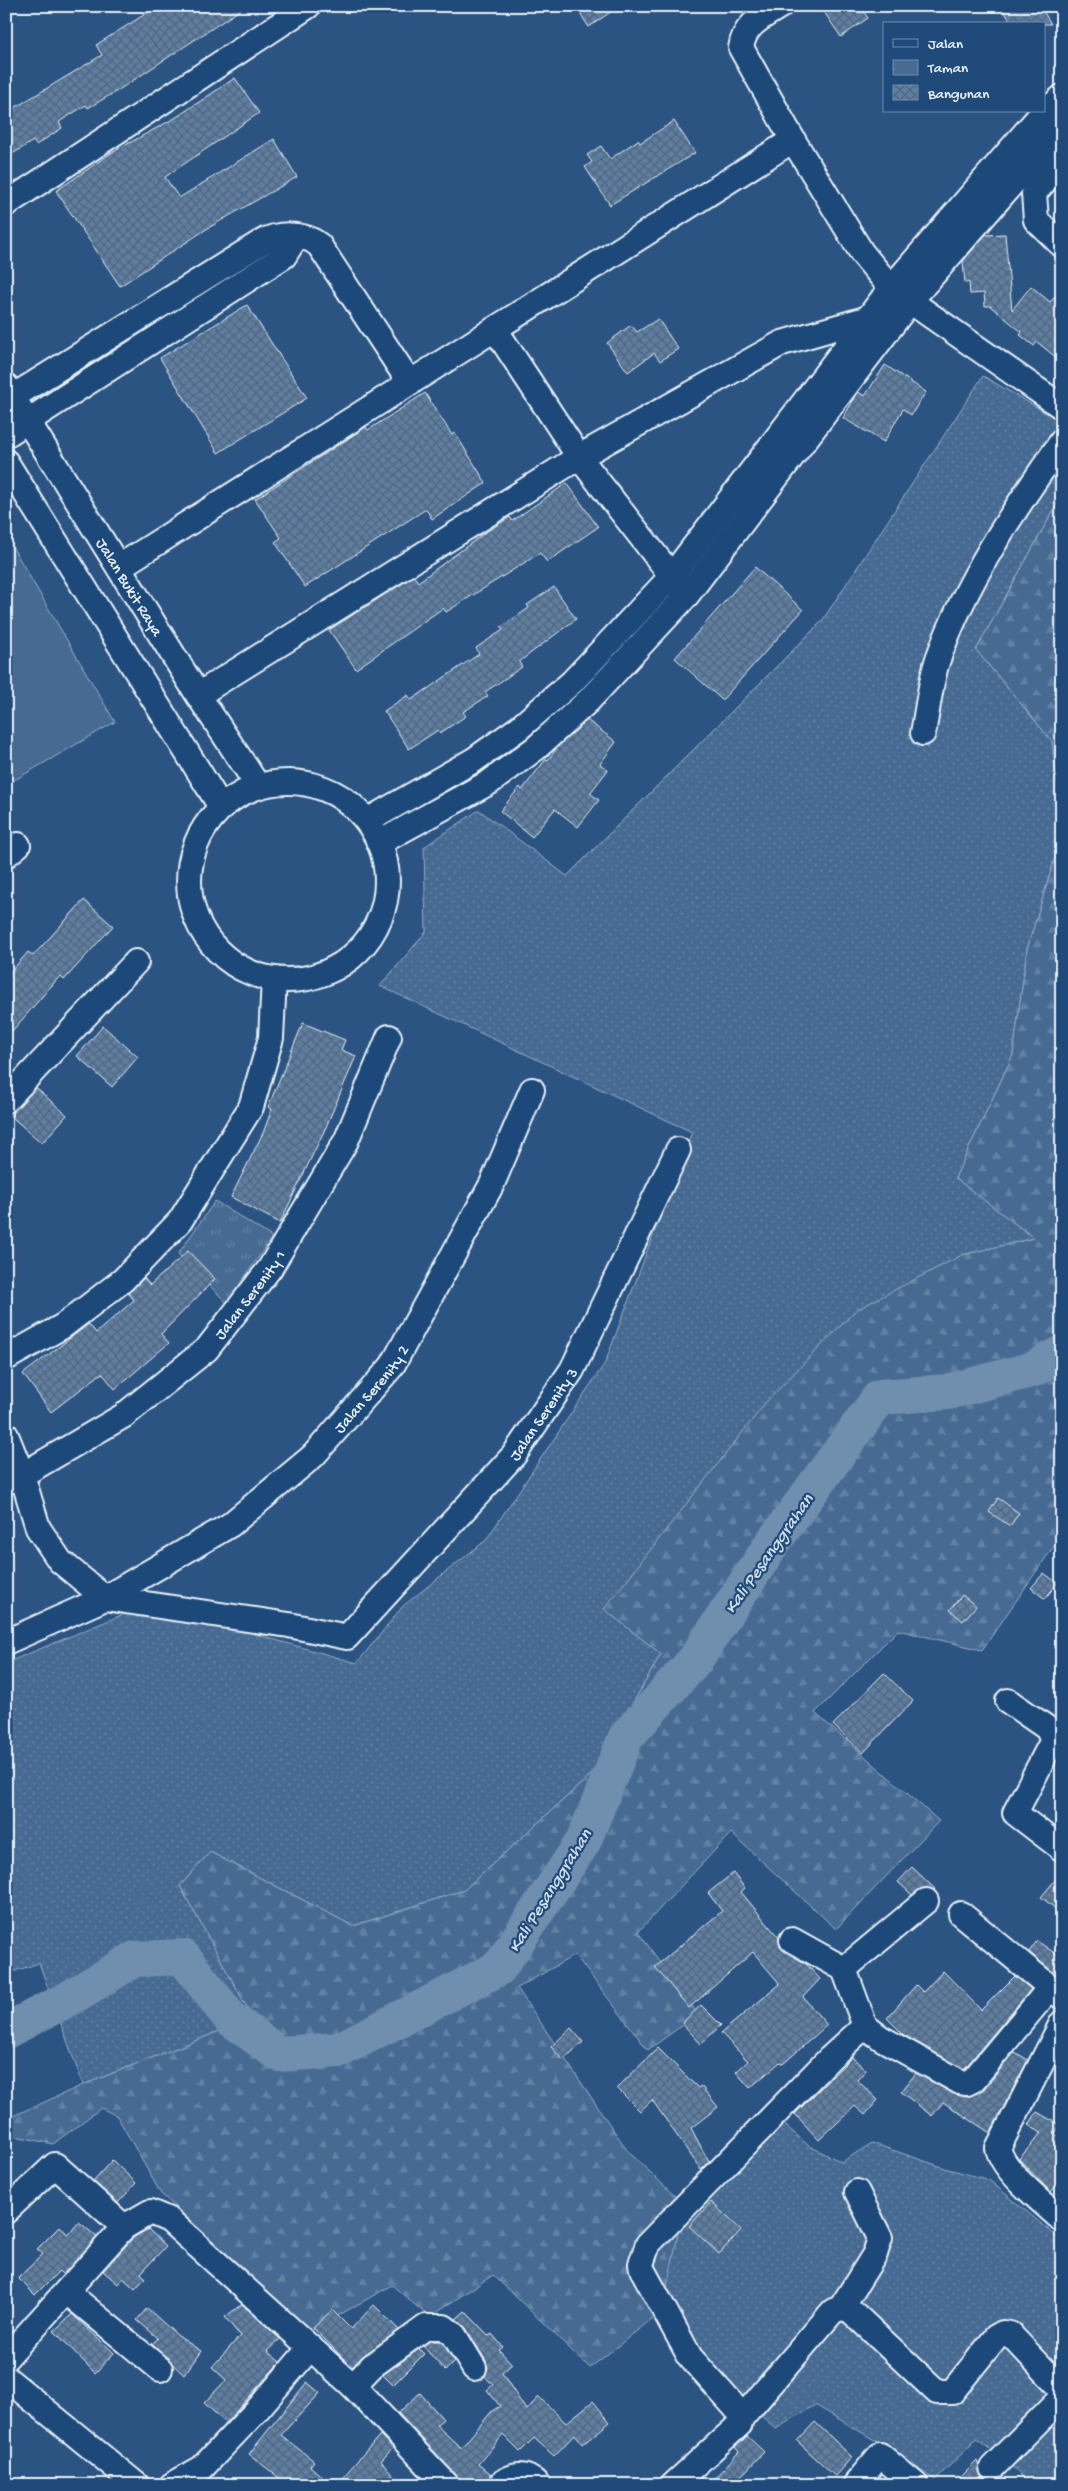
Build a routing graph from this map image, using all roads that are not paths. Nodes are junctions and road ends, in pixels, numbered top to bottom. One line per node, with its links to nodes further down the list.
1 (308, 6): 9 (street)
2 (780, 6): 7 (street)
3 (1062, 97): 4 (street)
4 (1046, 111)
5 (1045, 112): 12 (street)
6 (1062, 126): 12 (street)
7 (793, 140): 12 (street); 14 (street)
8 (1062, 162): 11 (street)
9 (6, 204)
10 (296, 237): 15 (street); 16 (street); 18 (street)
11 (1062, 245)
12 (901, 294): 13 (street); 17 (street); 25 (street)
13 (869, 318): 21 (street); 24 (street)
14 (495, 329): 15 (street); 21 (street)
15 (410, 383): 23 (street)
16 (8, 395): 18 (street, Jalan Bukit Raya)
17 (1062, 407)
18 (28, 422): 19 (street); 23 (street, Jalan Bukit Raya)
19 (6, 435)
20 (1062, 441): 27 (street)
21 (579, 457): 24 (street); 26 (street)
22 (6, 462): 29 (street)
23 (119, 568): 26 (street, Jalan Bukit Raya)
24 (671, 577): 25 (street); 30 (street)
25 (687, 595): 31 (street)
26 (198, 695): 28 (street, Jalan Bukit Raya)
27 (923, 734)
28 (258, 786): 29 (street); 30 (street)
29 (221, 807): 33 (street)
30 (367, 821): 31 (street)
31 (380, 843): 33 (street)
32 (136, 962): 36 (street)
33 (274, 979): 38 (street)
34 (389, 1037): 40 (street, Jalan Serenity 1)
35 (532, 1090): 41 (street, Jalan Serenity 2)
36 (6, 1100)
37 (678, 1150): 41 (street, Jalan Serenity 3)
38 (6, 1358)
39 (6, 1434): 40 (street)
40 (14, 1478): 41 (street)
41 (105, 1598): 42 (street, Jalan Serenity 2)
42 (6, 1642)
43 (1008, 1701): 44 (street)
44 (1062, 1849)
45 (926, 1901): 48 (street)
46 (961, 1914): 49 (street)
47 (792, 1940): 48 (street)
48 (844, 1969): 51 (street)
49 (1056, 1993): 51 (street)
50 (1062, 2023): 54 (street)
51 (865, 2026): 65 (street)
52 (857, 2192): 57 (street)
53 (6, 2211): 55 (street)
54 (1062, 2220)
55 (124, 2227): 56 (street); 58 (street)
56 (67, 2292): 59 (street); 61 (street)
57 (841, 2308): 63 (street); 65 (street)
58 (310, 2348): 62 (street); 68 (street)
59 (7, 2361): 67 (street)
60 (474, 2368): 62 (street)
61 (160, 2370)
62 (353, 2386): 69 (street)
63 (1062, 2389)
64 (1062, 2397): 66 (street)
65 (742, 2418): 72 (street)
66 (992, 2468)
67 (137, 2485)
68 (172, 2485)
69 (447, 2485)
70 (500, 2485): 71 (street)
71 (538, 2485)
72 (673, 2485)
73 (855, 2485): 74 (street)
74 (916, 2485)

